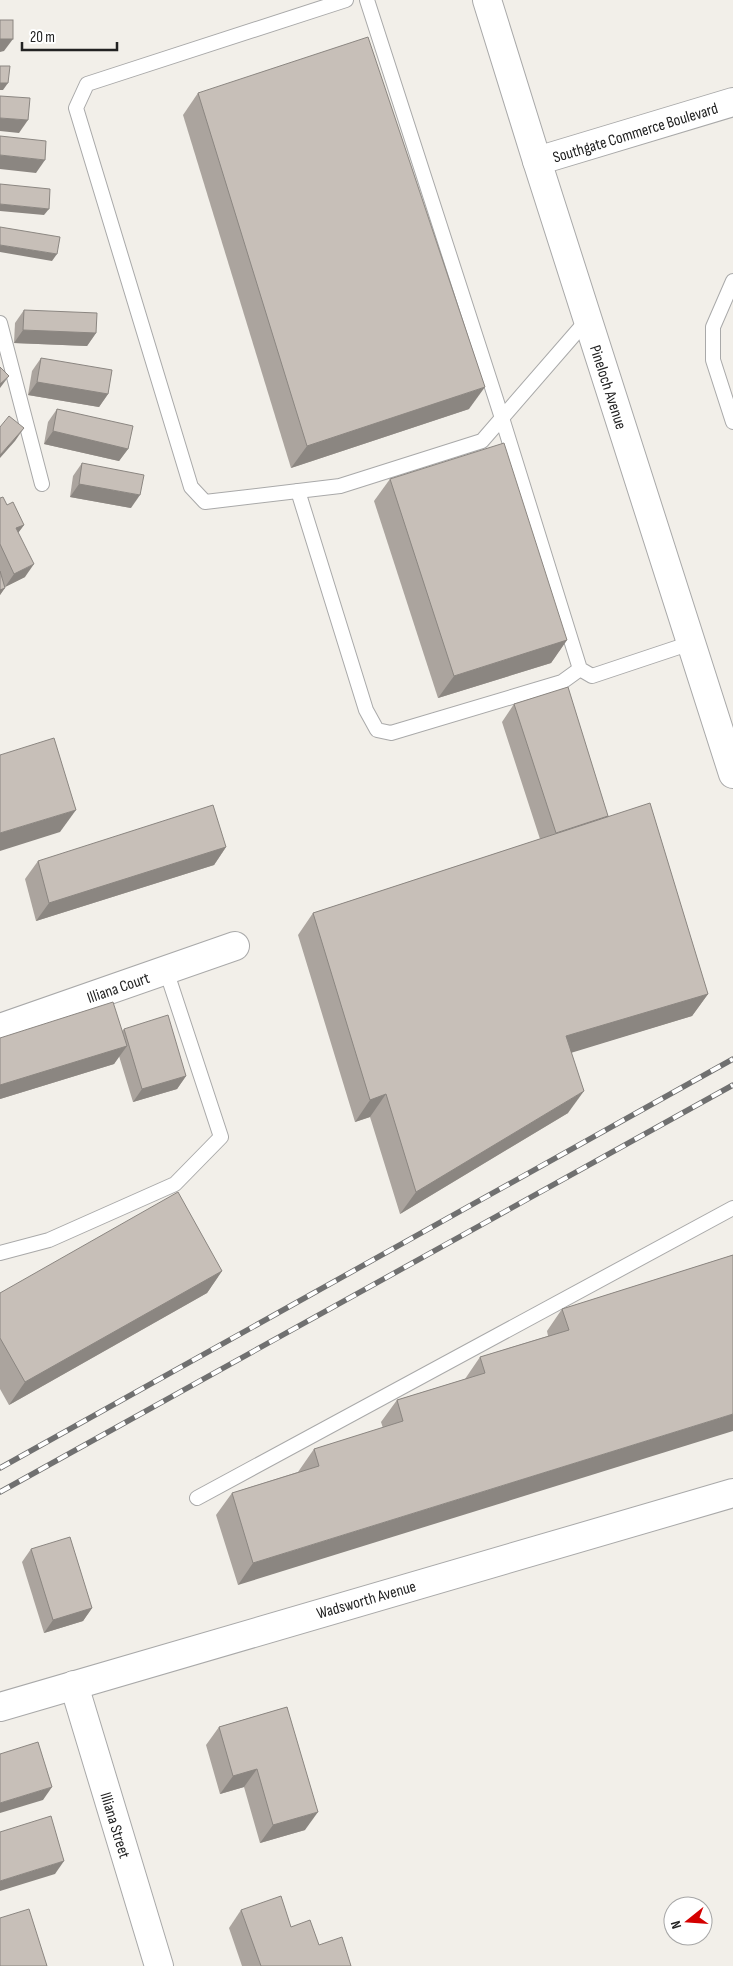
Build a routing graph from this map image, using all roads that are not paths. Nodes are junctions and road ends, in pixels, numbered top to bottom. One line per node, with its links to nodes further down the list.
1 (346, 0): 12 (lane)
2 (366, 0): 9 (lane)
3 (487, 0): 5 (street, Pineloch Avenue)
4 (733, 102): 5 (street, Southgate Commerce Boulevard)
5 (536, 161): 7 (street, Pineloch Avenue)
6 (733, 281): 10 (lane)
7 (587, 320): 9 (lane); 13 (street, Pineloch Avenue)
8 (0, 323): 11 (lane)
9 (502, 418): 12 (lane); 14 (lane)
10 (733, 422)
11 (42, 484)
12 (298, 491): 14 (lane)
13 (691, 643): 14 (lane); 15 (street, Pineloch Avenue)
14 (580, 668)
15 (733, 774)
16 (235, 946): 17 (street, Illiana Court)
17 (166, 970): 18 (street, Illiana Court); 20 (lane)
18 (0, 1028)
19 (733, 1208): 22 (lane)
20 (0, 1253)
21 (733, 1493): 23 (street, Wadsworth Avenue)
22 (197, 1498)
23 (74, 1685): 24 (street, Wadsworth Avenue); 25 (street, Illiana Street)
24 (0, 1707)
25 (159, 1966)

